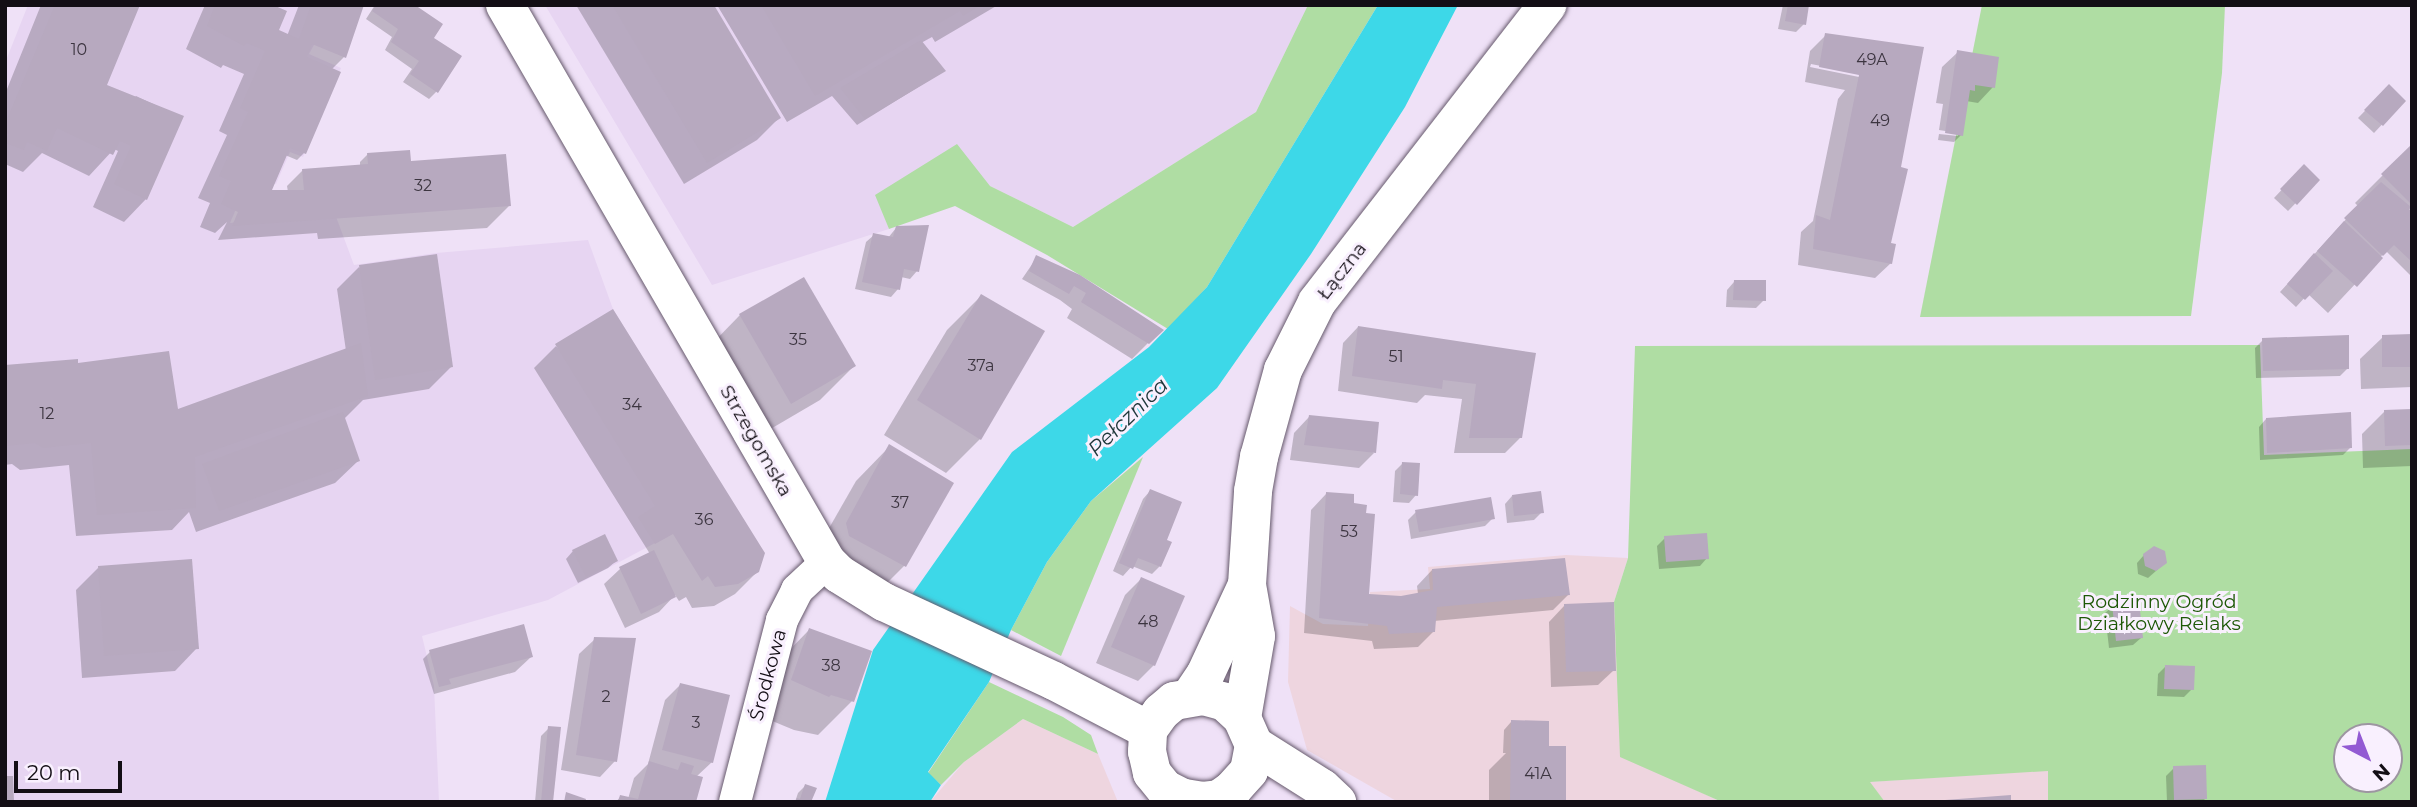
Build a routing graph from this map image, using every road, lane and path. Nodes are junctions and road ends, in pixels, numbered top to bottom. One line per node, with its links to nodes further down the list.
1 (505, 5): 3 (main road, Strzegomska)
2 (1547, 5): 4 (main road, Łączna)
3 (827, 562): 6 (main road, Strzegomska); 10 (street, Środkowa)
4 (1247, 585): 5 (main road, Łączna); 7 (main road, Łączna)
5 (1190, 697): 6 (main road); 7 (main road)
6 (1148, 730): 9 (main road)
7 (1248, 731): 8 (main road); 11 (main road)
8 (1249, 795): 9 (main road)
9 (1183, 800)
10 (735, 802)
11 (1337, 802)

